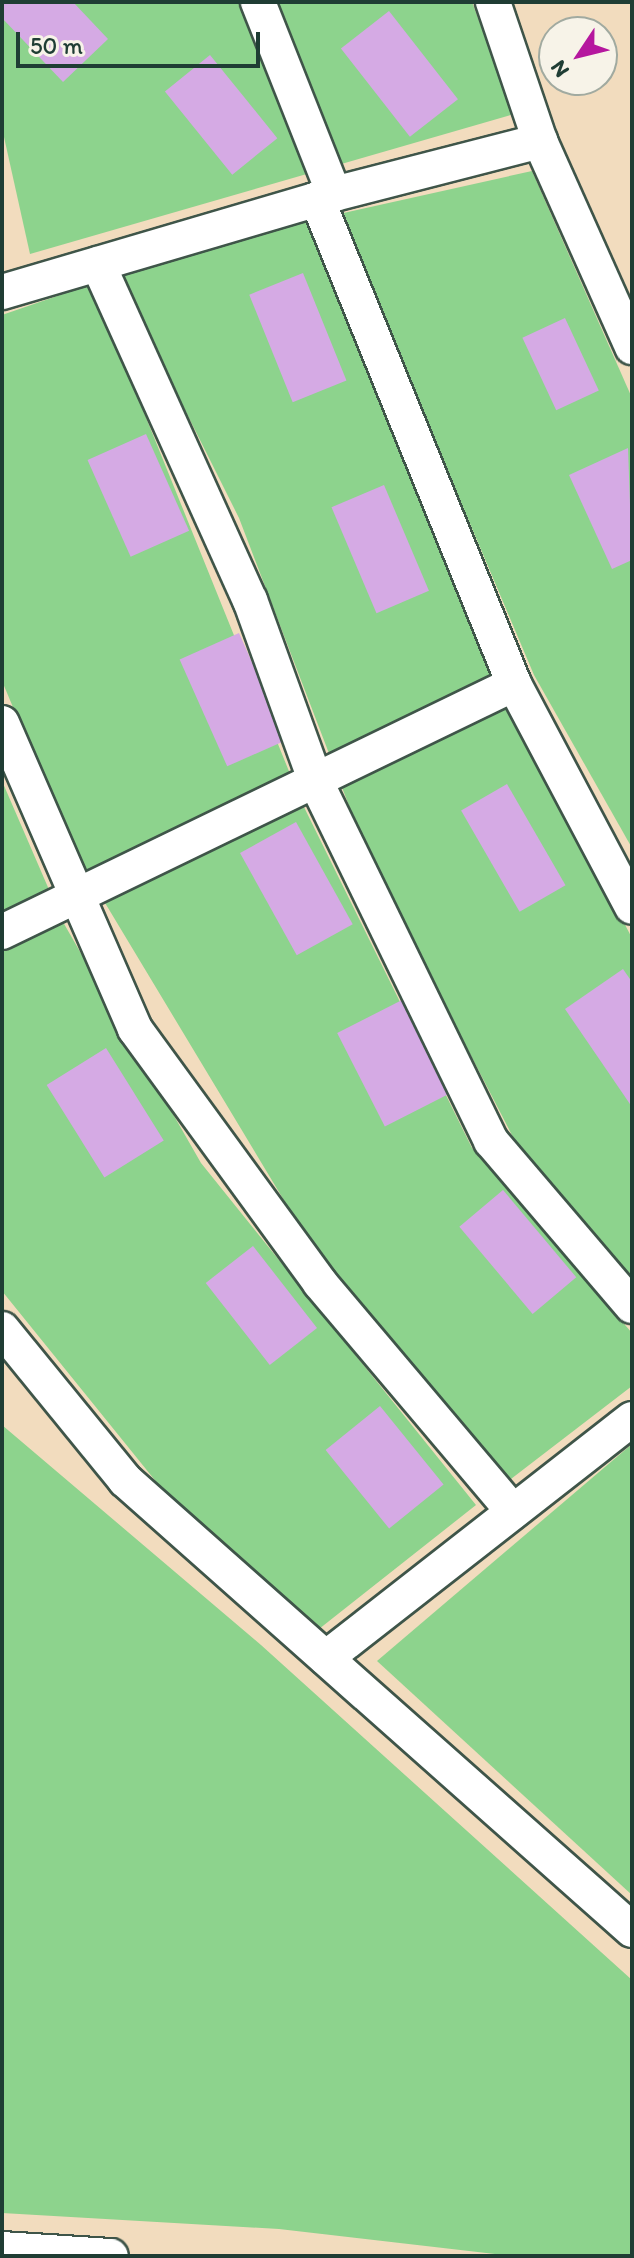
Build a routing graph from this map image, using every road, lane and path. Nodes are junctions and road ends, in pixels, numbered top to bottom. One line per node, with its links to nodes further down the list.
1 (258, 2): 4 (street)
2 (493, 2): 3 (street)
3 (540, 141): 4 (street); 7 (street)
4 (325, 197): 5 (street); 8 (street)
5 (98, 264): 6 (street); 10 (street)
6 (3, 286)
7 (632, 347)
8 (514, 684): 10 (street); 12 (street)
9 (2, 723): 11 (street)
10 (315, 780): 11 (street); 14 (street)
11 (78, 895): 13 (street); 17 (street)
12 (632, 907)
13 (2, 932)
14 (632, 1306)
15 (2, 1329): 18 (street)
16 (632, 1419): 17 (street)
17 (513, 1511): 18 (street)
18 (326, 1658): 19 (street)
19 (632, 1930)
20 (2, 2249): 21 (street)
21 (111, 2256)

